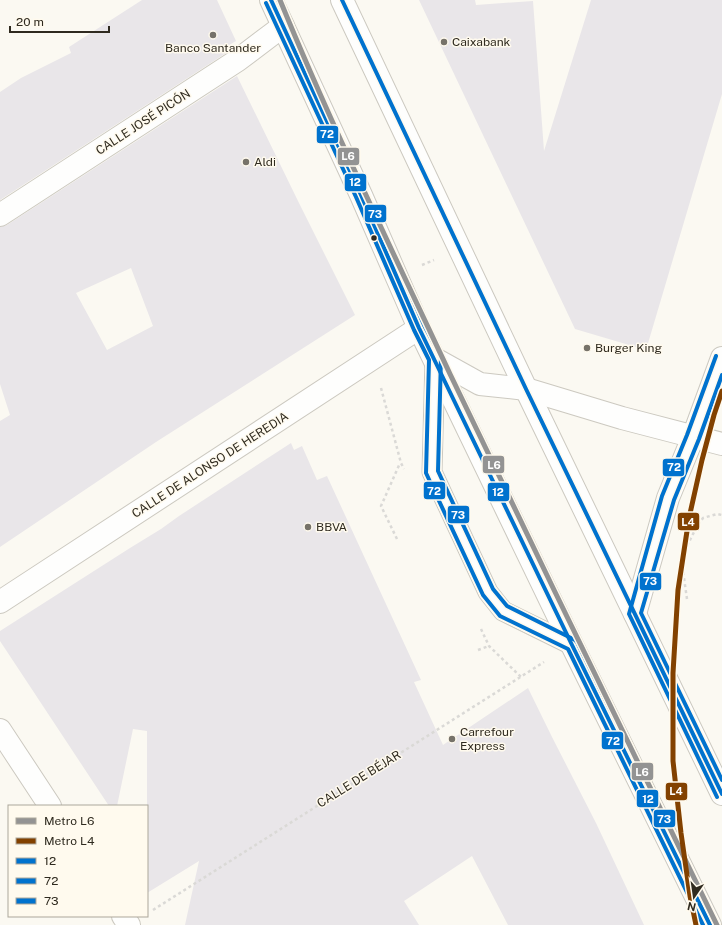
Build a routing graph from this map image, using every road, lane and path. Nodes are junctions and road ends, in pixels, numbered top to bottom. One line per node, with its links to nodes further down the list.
1 (271, 0): 3 (main road)
2 (342, 0): 5 (main road)
3 (283, 26): 4 (main road, CALLE JOSÉ PICÓN); 6 (main road)
4 (0, 215)
5 (460, 250): 6 (path); 10 (main road)
6 (397, 276): 7 (main road)
7 (419, 328): 9 (main road); 17 (main road, CALLE DE ALONSO DE HEREDIA)
8 (722, 358): 11 (main road)
9 (435, 359): 10 (main road); 19 (main road); 19 (lane)
10 (526, 389): 11 (main road); 18 (main road)
11 (693, 437): 12 (main road); 18 (main road)
12 (722, 444)
13 (401, 463): 15 (path)
14 (722, 514): 16 (path)
15 (397, 539)
16 (687, 599)
17 (0, 602)
18 (635, 614): 23 (main road)
19 (572, 645): 25 (path, CALLE DE BÉJAR); 26 (main road)
20 (489, 646): 21 (path)
21 (478, 650)
22 (0, 730): 24 (main road)
23 (722, 794)
24 (49, 805)
25 (152, 910)
26 (710, 925)

